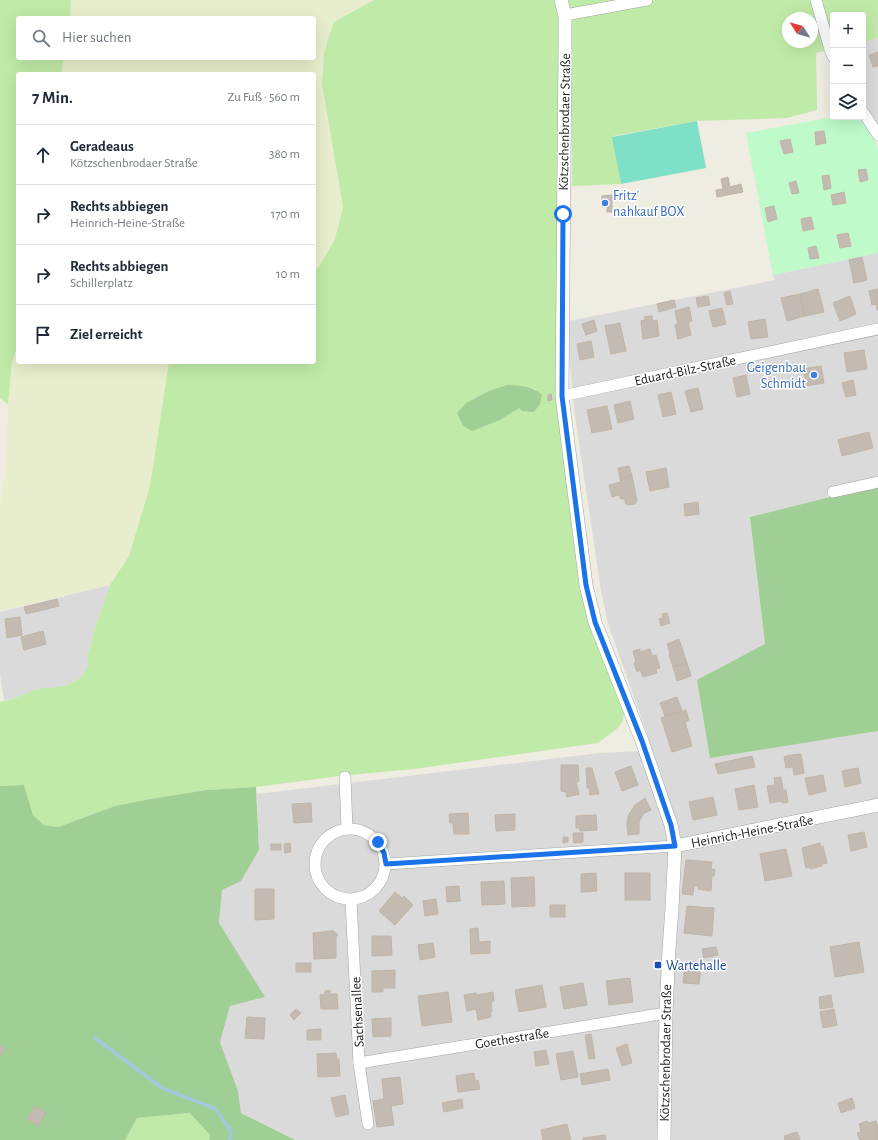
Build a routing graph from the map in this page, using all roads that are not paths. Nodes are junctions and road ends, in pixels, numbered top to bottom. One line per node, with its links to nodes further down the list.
1 (561, 0): 4 (street, Kötzschenbrodaer Straße)
2 (647, 0): 4 (street)
3 (816, 0): 5 (street)
4 (565, 15): 9 (street, Kötzschenbrodaer Straße)
5 (830, 49)
6 (866, 117): 7 (street)
7 (878, 135)
8 (878, 329): 9 (street, Eduard-Bilz-Straße)
9 (562, 396): 15 (street, Kötzschenbrodaer Straße)
10 (878, 482): 11 (street)
11 (833, 492)
12 (345, 777): 14 (street)
13 (878, 805): 15 (street, Heinrich-Heine-Straße)
14 (347, 828): 16 (street); 17 (street)
15 (675, 846): 16 (street, Heinrich-Heine-Straße); 18 (street, Kötzschenbrodaer Straße)
16 (386, 864): 17 (street)
17 (351, 900): 19 (street, Sachsenallee)
18 (666, 1013): 19 (street, Goethestraße); 21 (street, Kötzschenbrodaer Straße)
19 (359, 1063): 20 (street, Sachsenallee)
20 (368, 1124)
21 (664, 1140)

